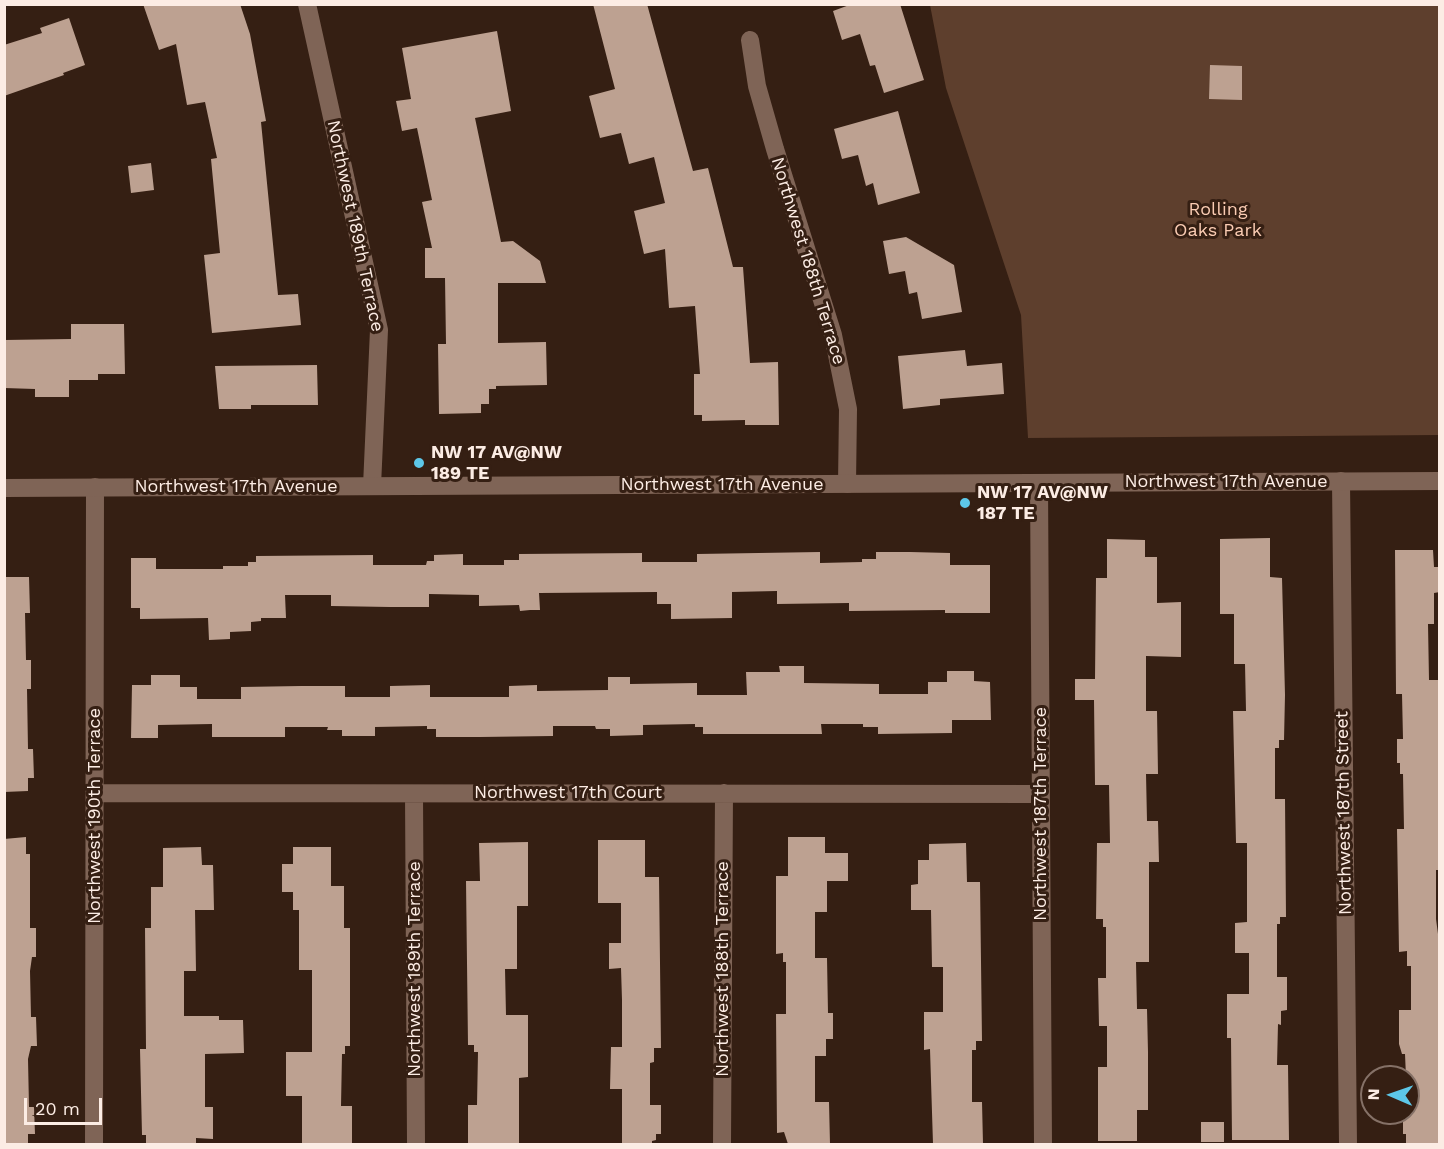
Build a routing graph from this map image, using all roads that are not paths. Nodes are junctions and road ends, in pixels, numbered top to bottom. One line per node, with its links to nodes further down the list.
1 (307, 4): 7 (street, Northwest 189th Terrace)
2 (750, 40): 6 (street, Northwest 188th Terrace)
3 (1341, 481): 4 (street, Northwest 17th Avenue); 5 (street, Northwest 17th Avenue); 18 (street, Northwest 187th Street)
4 (1440, 481)
5 (1040, 483): 6 (street, Northwest 17th Avenue); 13 (street, Northwest 187th Terrace)
6 (847, 484): 7 (street, Northwest 17th Avenue)
7 (372, 486): 8 (street, Northwest 17th Avenue)
8 (95, 487): 9 (street, Northwest 17th Avenue); 10 (street, Northwest 190th Terrace)
9 (4, 488)
10 (95, 793): 12 (street, Northwest 17th Court); 14 (street, Northwest 190th Terrace)
11 (724, 793): 12 (street, Northwest 17th Court); 13 (street, Northwest 17th Court); 16 (street, Northwest 188th Terrace)
12 (414, 794): 15 (street, Northwest 189th Terrace)
13 (1041, 794): 17 (street, Northwest 187th Terrace)
14 (94, 1144)
15 (416, 1144)
16 (722, 1144)
17 (1043, 1144)
18 (1348, 1144)

